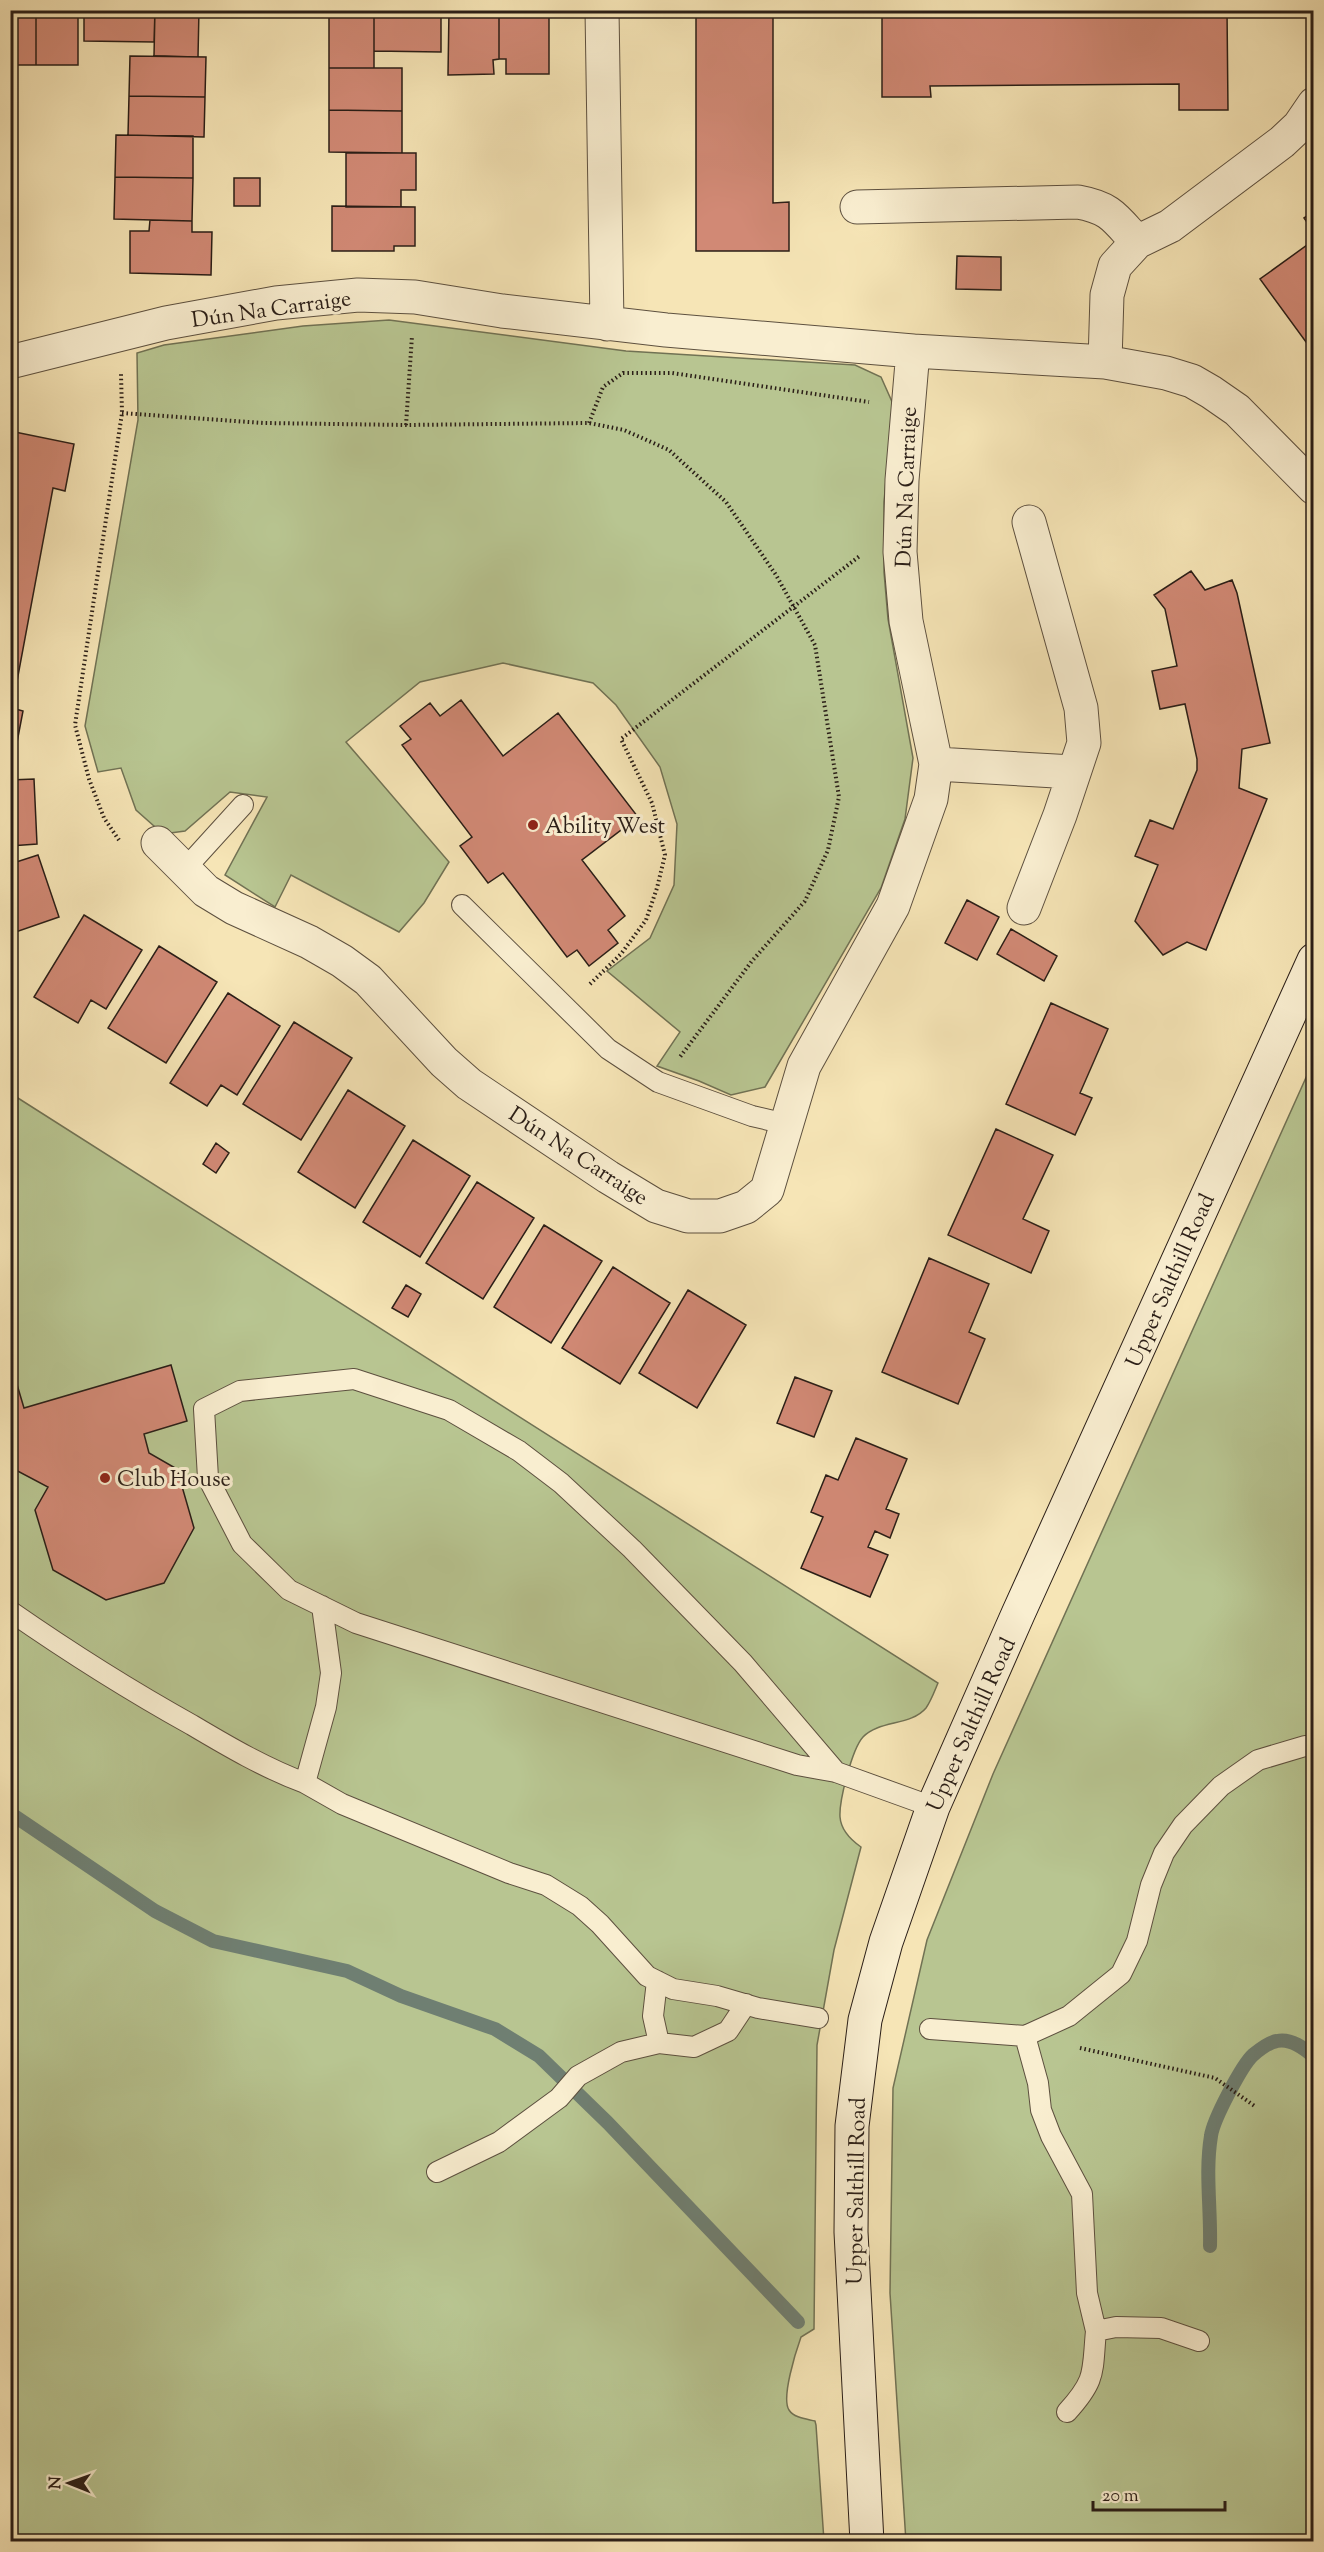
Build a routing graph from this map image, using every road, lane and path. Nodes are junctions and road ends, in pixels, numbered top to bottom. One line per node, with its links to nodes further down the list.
1 (602, 10): 6 (street)
2 (1314, 104): 4 (street)
3 (857, 207): 4 (street)
4 (1137, 242): 10 (street)
5 (415, 297): 6 (street, Dún Na Carraige); 7 (street, Dún Na Carraige); 14 (path)
6 (607, 324): 8 (street, Dún Na Carraige)
7 (120, 335): 9 (street, Dún Na Carraige); 12 (path)
8 (913, 351): 10 (street, Dún Na Carraige); 11 (street, Dún Na Carraige)
9 (10, 362)
10 (1105, 362): 15 (street, Dún Na Carraige)
11 (908, 406): 13 (path); 17 (street, Dún Na Carraige)
12 (122, 413): 14 (path); 22 (path)
13 (589, 423): 14 (path); 18 (path)
14 (406, 425)
15 (1314, 488)
16 (1029, 522): 20 (street)
17 (900, 530): 18 (path); 19 (street, Dún Na Carraige)
18 (794, 607): 27 (path); 28 (path)
19 (936, 764): 20 (street); 29 (street, Dún Na Carraige)
20 (1073, 772): 25 (street)
21 (243, 805): 23 (lane)
22 (158, 843): 23 (street, Dún Na Carraige)
23 (184, 870): 29 (street, Dún Na Carraige)
24 (462, 905): 27 (lane)
25 (1024, 908)
26 (1314, 960): 35 (street, Upper Salthill Road)
27 (565, 1007): 28 (lane)
28 (658, 1082): 29 (lane)
29 (786, 1124)
30 (322, 1606): 33 (lane); 33 (lane); 34 (lane)
31 (10, 1611): 34 (lane)
32 (1314, 1747): 40 (lane)
33 (836, 1772): 35 (lane)
34 (305, 1783): 36 (lane)
35 (933, 1808): 47 (street, Upper Salthill Road)
36 (657, 1981): 37 (lane); 41 (lane)
37 (746, 2004): 38 (lane); 41 (lane)
38 (818, 2018)
39 (930, 2030): 40 (lane)
40 (1025, 2036): 42 (path); 44 (lane)
41 (658, 2043): 43 (lane)
42 (1256, 2107)
43 (437, 2172)
44 (1096, 2331): 45 (lane); 46 (lane)
45 (1199, 2341)
46 (1067, 2412)
47 (867, 2541)

